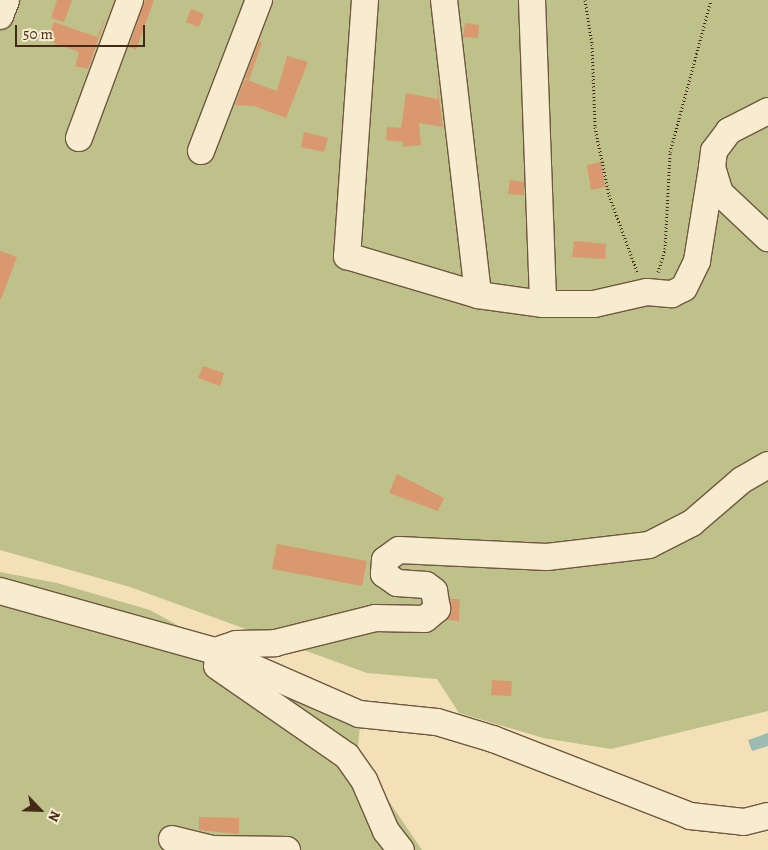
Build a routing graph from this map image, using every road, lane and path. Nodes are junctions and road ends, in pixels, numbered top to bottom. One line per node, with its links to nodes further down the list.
1 (6, 0): 9 (street)
2 (130, 0): 11 (street)
3 (259, 0): 12 (street)
4 (365, 0): 16 (street)
5 (444, 0): 16 (street)
6 (532, 0): 17 (street)
7 (585, 0): 15 (path)
8 (711, 0): 15 (path)
9 (0, 16)
10 (768, 111): 13 (street)
11 (79, 138)
12 (201, 151)
13 (712, 167): 14 (street); 15 (street)
14 (768, 238)
15 (647, 292): 17 (street)
16 (478, 294): 17 (street)
17 (543, 304)
18 (768, 465): 21 (street)
19 (0, 592): 20 (street)
20 (189, 643): 21 (street); 25 (street)
21 (215, 651): 22 (street)
22 (768, 816)
23 (172, 839): 24 (street)
24 (287, 850)
25 (401, 850)

